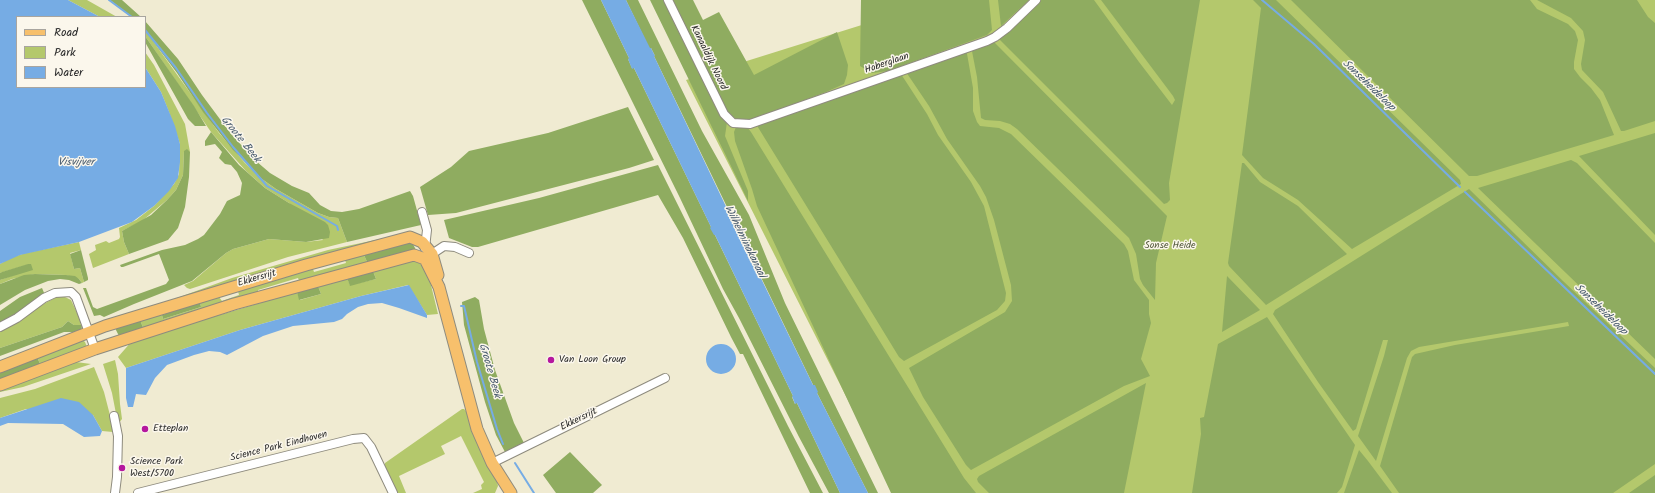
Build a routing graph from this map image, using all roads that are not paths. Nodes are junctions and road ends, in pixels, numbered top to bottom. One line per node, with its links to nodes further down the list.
1 (668, 0): 3 (street, Kanaaldijk Noord)
2 (1036, 0): 3 (street, Hoberglaan)
3 (733, 123)
4 (422, 212): 5 (street)
5 (427, 253): 6 (street); 8 (main road, Ekkersrijt); 9 (main road, Ekkersrijt); 14 (main road)
6 (469, 253)
7 (0, 327): 8 (street)
8 (89, 332): 9 (street); 10 (main road, Ekkersrijt)
9 (95, 349): 12 (main road, Ekkersrijt)
10 (0, 367)
11 (666, 378): 14 (street, Ekkersrijt)
12 (0, 385)
13 (114, 416): 16 (street)
14 (492, 463): 15 (main road)
15 (508, 492)
16 (115, 493)
17 (138, 493): 18 (street, Science Park Eindhoven)
18 (393, 493)

